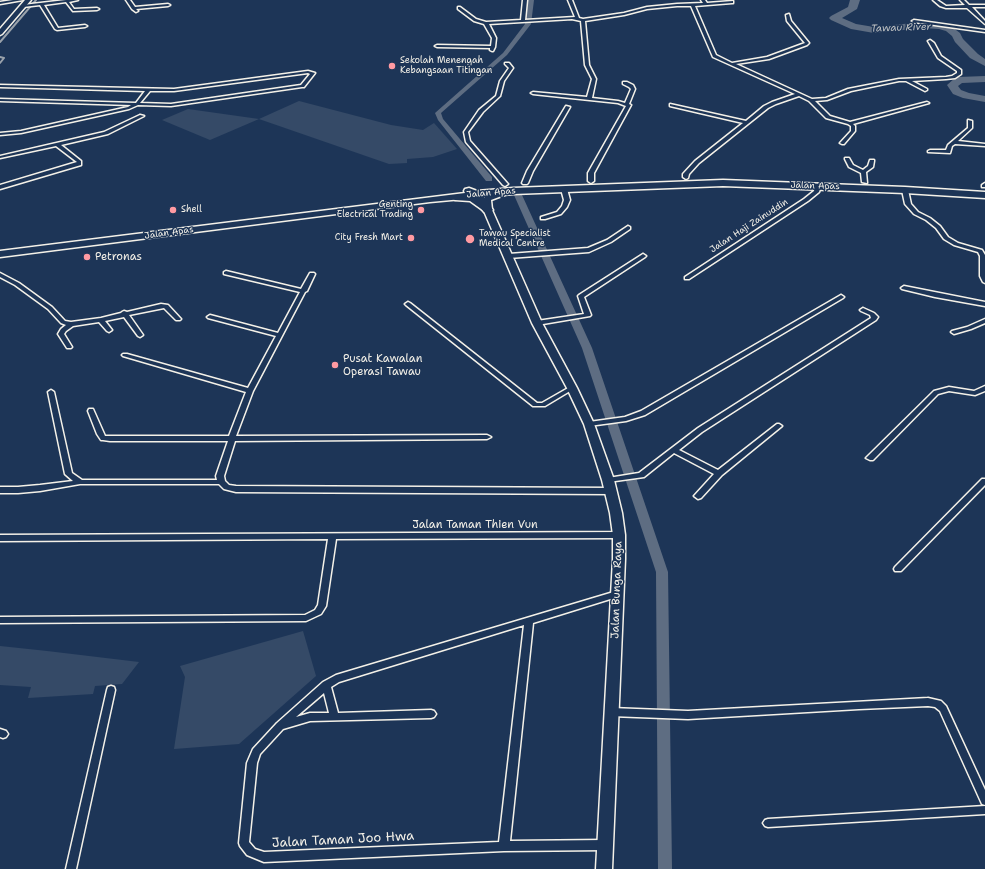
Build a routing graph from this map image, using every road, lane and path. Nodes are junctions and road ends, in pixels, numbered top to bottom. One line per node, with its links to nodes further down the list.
1 (76, 0): 7 (street)
2 (128, 0): 13 (street)
3 (525, 0): 21 (street)
4 (570, 0): 20 (street)
5 (935, 0): 15 (street)
6 (962, 0): 15 (street)
7 (67, 1): 12 (street); 18 (street)
8 (704, 2): 9 (street); 14 (street)
9 (732, 2)
10 (0, 3): 11 (street)
11 (25, 3): 12 (street); 28 (street)
12 (42, 5): 26 (street)
13 (168, 5)
14 (693, 6): 22 (street); 32 (street)
15 (969, 6): 16 (street); 25 (street)
16 (985, 6)
17 (459, 8): 23 (street)
18 (97, 9)
19 (788, 15): 32 (street)
20 (577, 18): 21 (street); 22 (street)
21 (524, 20): 23 (street)
22 (583, 20): 40 (street)
23 (486, 22): 30 (street)
24 (914, 22): 27 (street)
25 (985, 23)
26 (85, 26)
27 (985, 31)
28 (0, 33)
29 (930, 42): 33 (street)
30 (436, 46)
31 (507, 64): 69 (street)
32 (731, 64): 39 (street)
33 (906, 79): 37 (street); 42 (street)
34 (625, 82): 45 (street)
35 (0, 86): 36 (street)
36 (148, 90): 44 (street); 44 (street)
37 (925, 90)
38 (533, 93): 40 (street)
39 (798, 95): 42 (street); 50 (street)
40 (589, 99): 45 (street)
41 (0, 100): 44 (street)
42 (811, 100): 51 (street)
43 (927, 103): 51 (street)
44 (137, 104): 52 (street)
45 (627, 104): 64 (street)
46 (672, 105): 50 (street)
47 (568, 107): 65 (street)
48 (142, 116): 55 (street)
49 (970, 121): 53 (street)
50 (746, 122): 61 (street)
51 (850, 123): 54 (street)
52 (0, 134)
53 (954, 142): 56 (street); 57 (street)
54 (842, 143)
55 (57, 144): 58 (street); 68 (street)
56 (985, 145)
57 (930, 152)
58 (0, 157)
59 (847, 159): 62 (street)
60 (872, 161): 62 (street)
61 (686, 177): 62 (highway, Jalan Apas); 63 (highway, Jalan Apas)
62 (864, 177): 71 (highway, Jalan Apas)
63 (635, 180): 64 (highway, Jalan Apas); 66 (highway)
64 (591, 181): 65 (highway, Jalan Apas)
65 (525, 183): 69 (highway, Jalan Apas)
66 (675, 185): 67 (highway, Jalan Apas); 70 (highway, Jalan Apas)
67 (818, 186): 73 (highway, Jalan Apas); 86 (street, Jalan Haji Zainuddin)
68 (0, 187)
69 (509, 187): 70 (highway, Jalan Apas); 72 (highway, Jalan Apas); 74 (highway, Jalan Apas); 76 (street)
70 (564, 189): 77 (street)
71 (983, 189): 73 (highway, Jalan Apas)
72 (452, 190): 74 (highway); 79 (highway, Jalan Apas)
73 (905, 190): 87 (street)
74 (475, 194): 75 (highway, Jalan Apas); 76 (highway)
75 (430, 199): 76 (street); 80 (highway, Jalan Apas)
76 (490, 214): 81 (street, Jalan Bunga Raya)
77 (543, 218)
78 (628, 228): 81 (street)
79 (0, 248)
80 (0, 254)
81 (509, 256): 99 (street, Jalan Bunga Raya)
82 (643, 256): 99 (street)
83 (226, 272): 89 (street)
84 (312, 274): 89 (street)
85 (0, 275): 100 (street)
86 (686, 278)
87 (985, 281)
88 (904, 288): 92 (street)
89 (304, 291): 104 (street)
90 (841, 297): 112 (street)
91 (408, 304): 107 (street)
92 (985, 304)
93 (863, 310): 116 (street)
94 (124, 313): 96 (street); 97 (street); 103 (street)
95 (210, 317): 104 (street)
96 (101, 320): 100 (street); 101 (street)
97 (178, 320)
98 (985, 321): 102 (street)
99 (538, 323): 107 (street, Jalan Bunga Raya)
100 (71, 324): 105 (street)
101 (109, 330)
102 (954, 332)
103 (140, 335)
104 (280, 335): 109 (street)
105 (69, 347)
106 (125, 355): 109 (street)
107 (572, 388): 112 (street, Jalan Bunga Raya)
108 (985, 388): 117 (street)
109 (250, 391): 115 (street)
110 (52, 392): 120 (street)
111 (92, 411): 115 (street)
112 (589, 424): 122 (street, Jalan Bunga Raya)
113 (780, 426): 118 (street)
114 (487, 437): 115 (street)
115 (232, 438): 121 (street)
116 (673, 450): 118 (street); 122 (street)
117 (870, 458)
118 (720, 473): 124 (street)
119 (985, 480): 128 (street)
120 (80, 482): 121 (street); 123 (street)
121 (221, 482): 122 (street)
122 (610, 486): 125 (street, Jalan Bunga Raya)
123 (0, 490)
124 (698, 496)
125 (619, 535): 126 (street, Jalan Taman Thien Vun); 129 (street, Jalan Bunga Raya)
126 (332, 537): 127 (street, Jalan Taman Thien Vun); 130 (street)
127 (0, 538)
128 (898, 570)
129 (617, 594): 131 (street, Jalan Taman Joo Hwa); 134 (street, Jalan Bunga Raya)
130 (0, 620)
131 (529, 620): 132 (street, Jalan Taman Joo Hwa); 142 (street)
132 (326, 685): 136 (street); 137 (street, Jalan Taman Joo Hwa)
133 (111, 690): 143 (street)
134 (611, 712): 138 (street); 141 (street, Jalan Bunga Raya)
135 (431, 714): 136 (street)
136 (334, 716): 137 (street)
137 (280, 726): 142 (street, Jalan Taman Joo Hwa)
138 (985, 801)
139 (985, 810): 140 (street)
140 (768, 824)
141 (606, 845): 142 (street, Jalan Taman Joo Hwa); 144 (street, Jalan Bunga Raya)
142 (504, 846)
143 (71, 869)
144 (604, 869)

